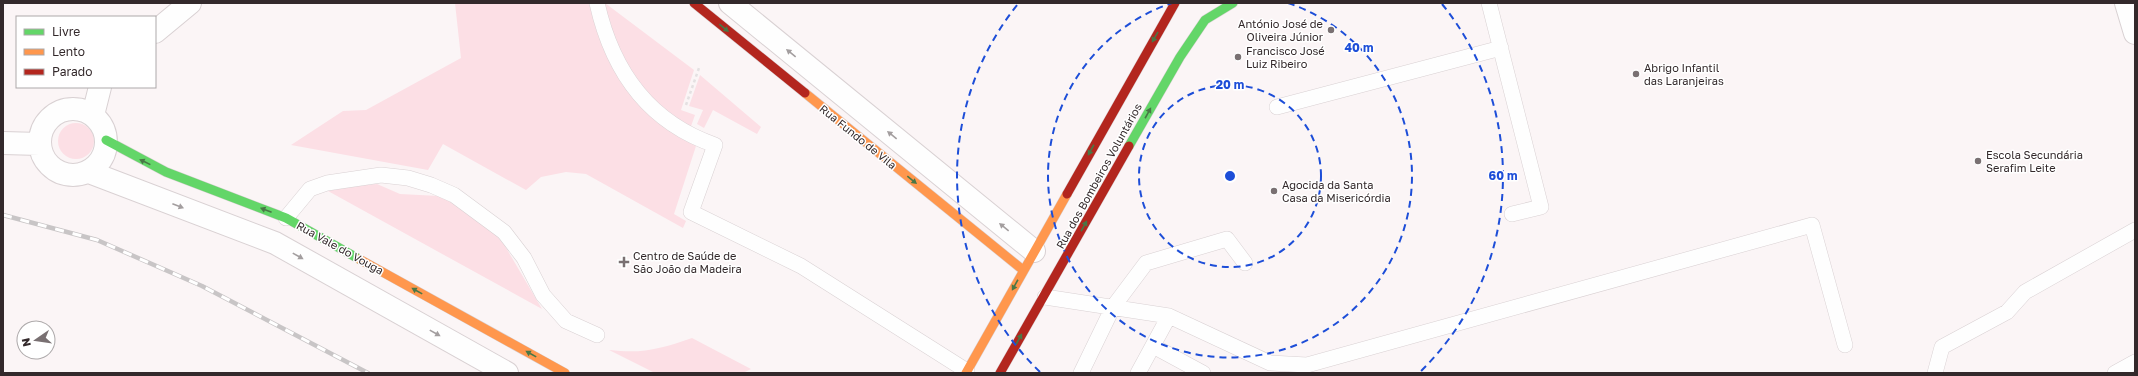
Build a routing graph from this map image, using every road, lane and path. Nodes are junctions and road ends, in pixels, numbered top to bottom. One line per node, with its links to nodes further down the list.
1 (190, 3): 9 (street)
2 (597, 3): 16 (lane)
3 (694, 3): 26 (street, Rua Fundo de Vila, one-way to 26)
4 (730, 3): 24 (street, Rua Fundo de Vila, one-way to 4)
5 (1175, 3): 24 (street, Rua dos Bombeiros Voluntários, one-way to 24)
6 (1233, 3): 27 (street, Rua dos Bombeiros Voluntários, one-way to 6)
7 (1489, 3): 11 (lane)
8 (2126, 3): 10 (street)
9 (156, 31)
10 (2135, 33)
11 (1501, 48): 14 (lane); 21 (lane)
12 (699, 68): 16 (path)
13 (100, 88): 15 (street)
14 (1277, 107)
15 (93, 115): 17 (street); 19 (street)
16 (690, 134): 34 (lane)
17 (106, 140): 20 (street); 22 (street, Rua Vale do Vouga, one-way to 17)
18 (3, 143): 19 (street)
19 (40, 144): 20 (street)
20 (89, 172): 35 (street, one-way to 35)
21 (1512, 214)
22 (286, 218): 30 (lane); 36 (street, Rua Vale do Vouga, one-way to 22)
23 (2135, 230): 41 (lane)
24 (1034, 251): 26 (street, Rua dos Bombeiros Voluntários)
25 (1245, 263): 28 (lane)
26 (1023, 270): 34 (street, Rua dos Bombeiros Voluntários, one-way to 34)
27 (1045, 296): 28 (lane); 37 (street, Rua dos Bombeiros Voluntários, one-way to 27)
28 (1113, 307): 29 (lane); 38 (lane)
29 (1169, 316): 31 (lane); 32 (lane)
30 (597, 335)
31 (1845, 345)
32 (1153, 346): 39 (lane); 40 (lane)
33 (2135, 362): 42 (lane)
34 (966, 372)
35 (507, 373)
36 (565, 373)
37 (1000, 373)
38 (1081, 373)
39 (1138, 373)
40 (1203, 373)
41 (1935, 373)
42 (2115, 373)

